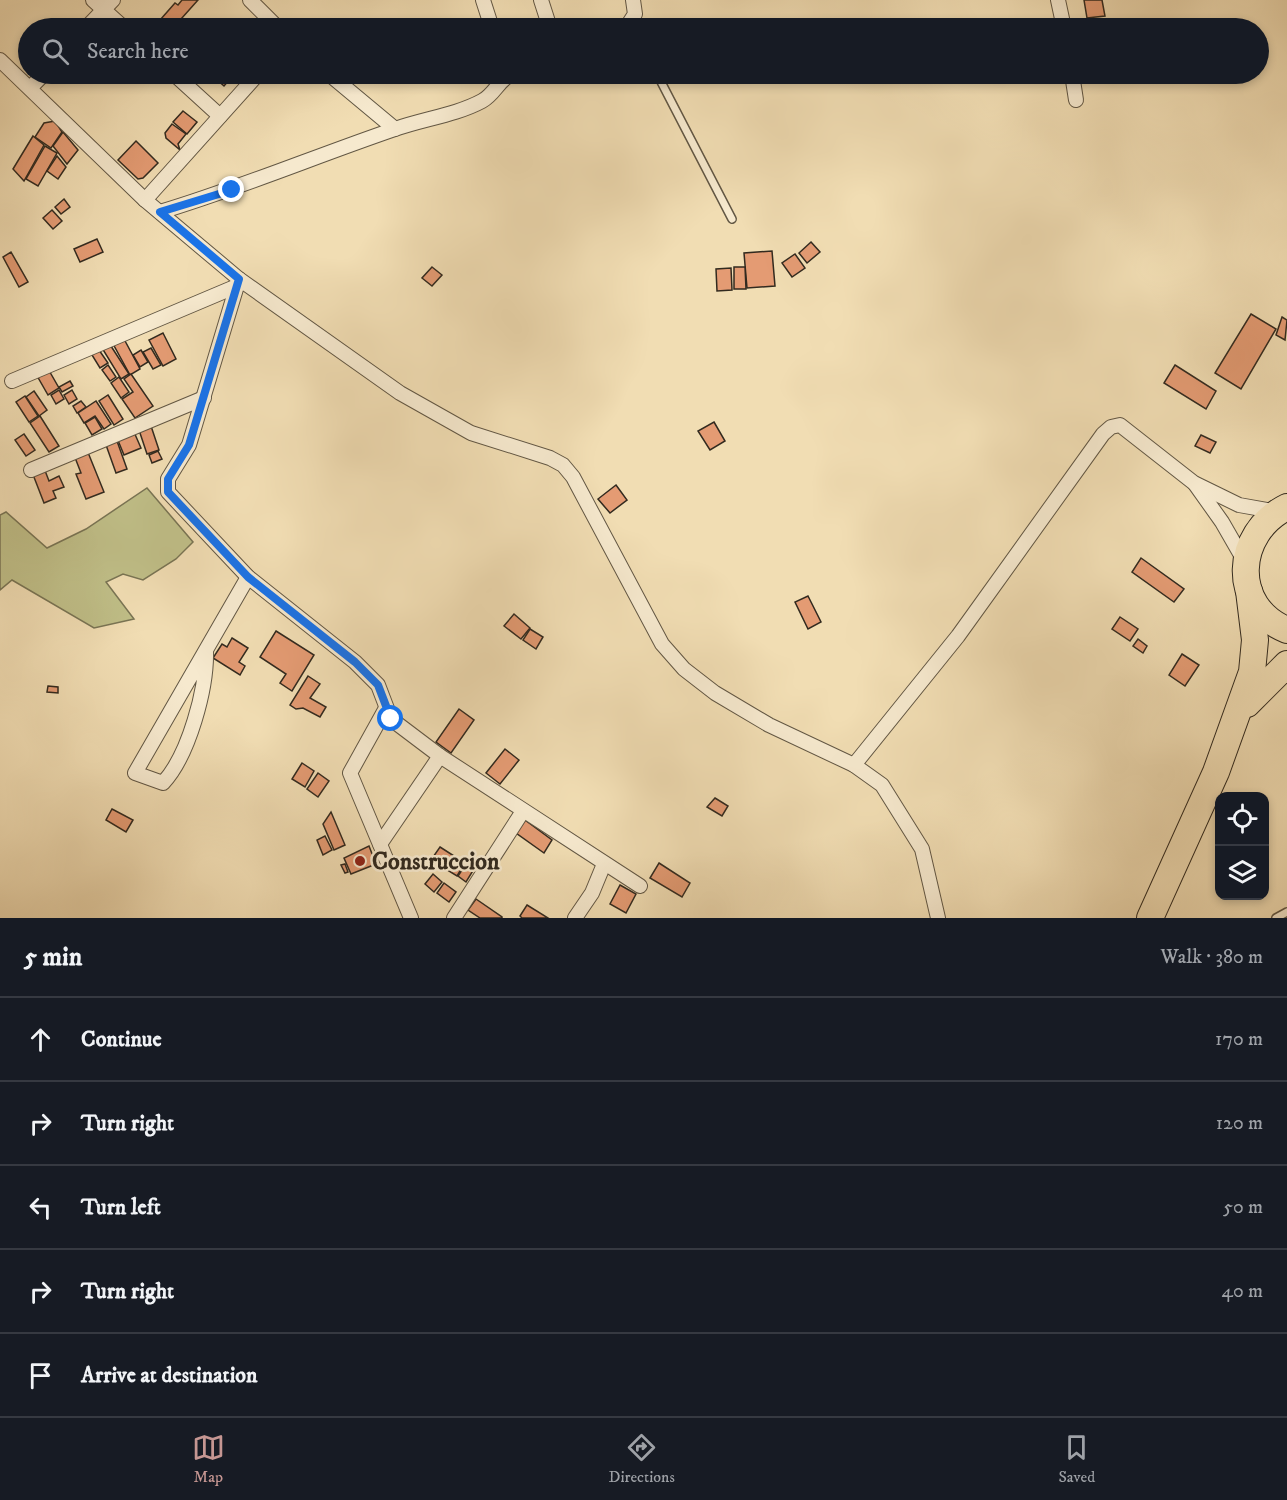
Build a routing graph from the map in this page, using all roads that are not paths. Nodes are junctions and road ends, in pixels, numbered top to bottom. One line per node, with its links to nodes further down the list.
1 (93, 0): 7 (street)
2 (250, 0): 10 (street)
3 (483, 0): 11 (street)
4 (541, 0): 12 (street)
5 (633, 0): 13 (street)
6 (1058, 0): 14 (street)
7 (108, 5): 8 (street); 9 (street)
8 (96, 18)
9 (117, 18)
10 (268, 18)
11 (489, 18)
12 (547, 18)
13 (633, 18)
14 (1062, 18)
15 (0, 60): 16 (street)
16 (18, 77)
17 (26, 84): 25 (street)
18 (34, 84): 25 (street)
19 (185, 84): 27 (street)
20 (249, 84): 27 (street)
21 (341, 84): 28 (street)
22 (500, 84): 28 (street)
23 (662, 84): 31 (lane)
24 (1074, 84): 26 (street)
25 (30, 88): 29 (street)
26 (1076, 100)
27 (220, 116): 29 (street)
28 (395, 129): 30 (street)
29 (145, 200): 30 (street)
30 (160, 212): 32 (street)
31 (732, 219)
32 (238, 282): 33 (street); 34 (street); 47 (street)
33 (12, 381)
34 (204, 398): 35 (street); 39 (street)
35 (31, 470)
36 (1194, 483): 37 (street); 38 (street); 47 (street)
37 (1282, 510): 38 (highway)
38 (1245, 563): 40 (highway)
39 (248, 577): 42 (street); 44 (street)
40 (1249, 591): 41 (highway); 45 (highway)
41 (1287, 630)
42 (206, 651): 42 (street)
43 (1287, 664): 45 (highway)
44 (385, 710): 46 (street); 49 (street)
45 (1239, 714): 57 (highway)
46 (440, 756): 48 (street); 49 (street)
47 (854, 765): 53 (street)
48 (523, 811): 50 (street); 55 (street)
49 (380, 844): 54 (street)
50 (604, 864): 51 (street); 56 (street)
51 (640, 886)
52 (1287, 912): 58 (lane)
53 (936, 915)
54 (411, 918)
55 (454, 918)
56 (575, 918)
57 (1150, 918)
58 (1276, 918)

